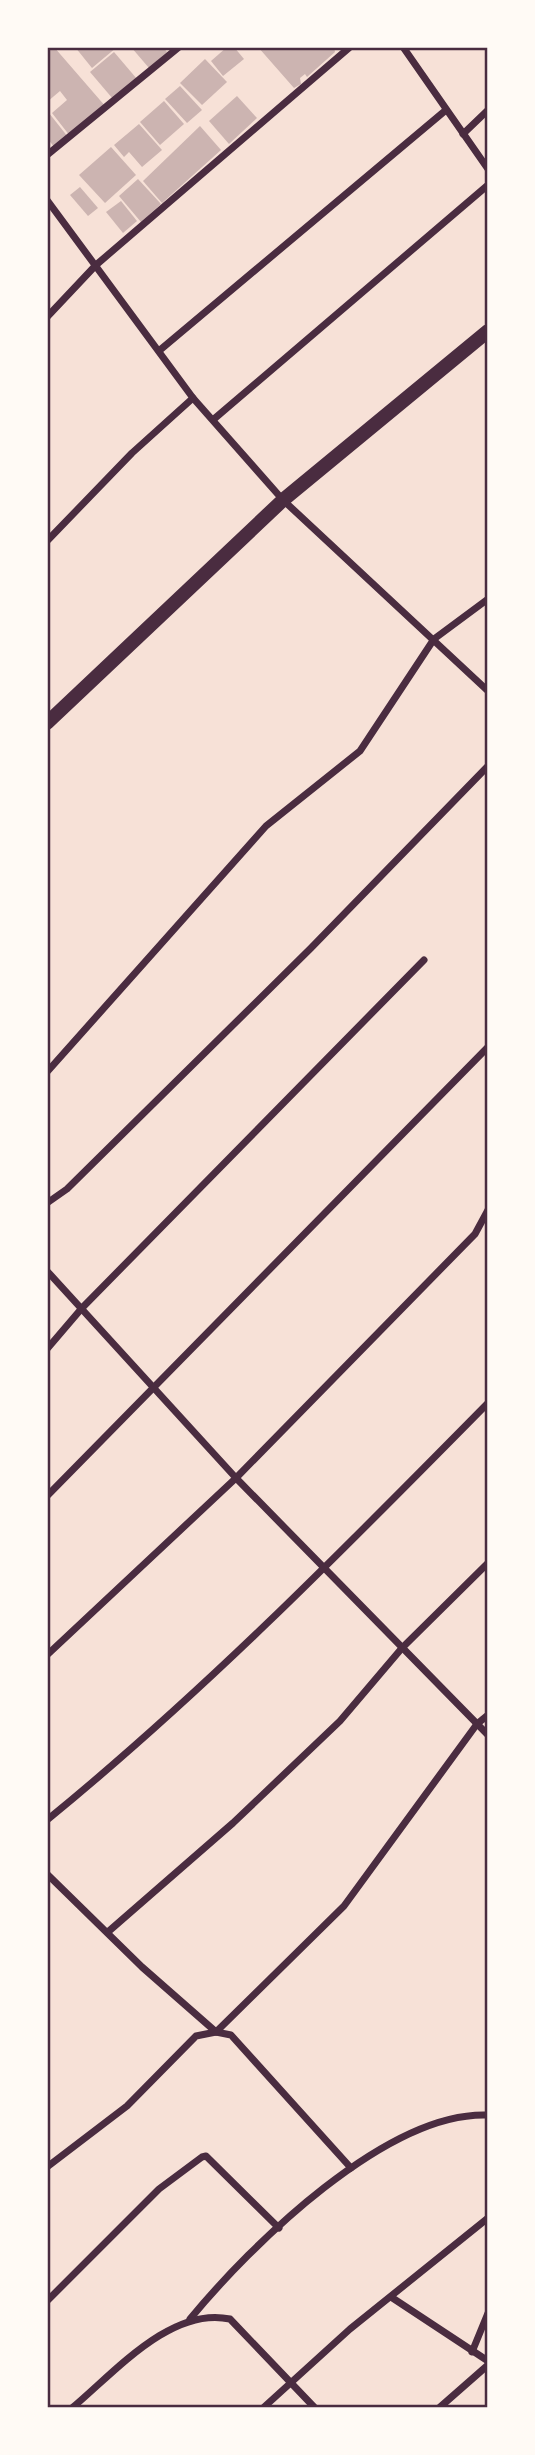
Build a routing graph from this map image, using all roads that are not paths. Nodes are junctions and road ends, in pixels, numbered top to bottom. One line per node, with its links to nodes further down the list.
1 (179, 47): 7 (street)
2 (350, 47): 11 (street)
3 (403, 47): 4 (street)
4 (446, 110): 6 (street); 14 (street)
5 (488, 110): 6 (street)
6 (463, 134): 8 (street)
7 (47, 155)
8 (488, 169)
9 (488, 185): 16 (street)
10 (47, 200): 11 (street)
11 (96, 265): 12 (street); 14 (street)
12 (47, 317)
13 (488, 331): 17 (main road)
14 (160, 350): 15 (street)
15 (192, 398): 16 (street); 18 (street)
16 (214, 419): 17 (street)
17 (283, 500): 20 (street); 22 (main road)
18 (47, 541)
19 (488, 599): 20 (street)
20 (434, 639): 21 (street); 26 (street)
21 (488, 691)
22 (47, 723)
23 (488, 766): 27 (street)
24 (424, 960): 30 (street)
25 (488, 1046): 32 (street)
26 (47, 1072)
27 (47, 1203)
28 (488, 1210): 34 (street)
29 (47, 1271): 30 (street)
30 (82, 1308): 31 (street); 32 (street)
31 (47, 1349)
32 (153, 1387): 34 (street); 35 (street)
33 (488, 1403): 37 (street)
34 (236, 1478): 37 (street); 39 (street)
35 (47, 1496)
36 (488, 1563): 38 (street)
37 (325, 1569): 38 (street); 43 (street)
38 (402, 1648): 41 (street); 45 (street)
39 (47, 1655)
40 (488, 1715): 41 (street)
41 (477, 1724): 42 (street); 46 (street)
42 (488, 1735)
43 (47, 1820)
44 (47, 1874): 45 (street)
45 (108, 1931): 46 (street)
46 (216, 2032): 48 (street); 49 (street)
47 (488, 2115): 49 (street)
48 (47, 2166)
49 (351, 2168): 51 (street)
50 (488, 2218): 52 (street)
51 (279, 2228): 53 (street); 55 (street)
52 (391, 2297): 56 (street); 58 (street)
53 (47, 2301)
54 (488, 2313): 56 (street)
55 (190, 2319): 58 (street); 59 (street)
56 (472, 2352): 57 (street)
57 (488, 2363): 62 (street)
58 (290, 2382): 60 (street); 61 (street)
59 (72, 2408)
60 (263, 2408)
61 (315, 2408)
62 (439, 2408)

